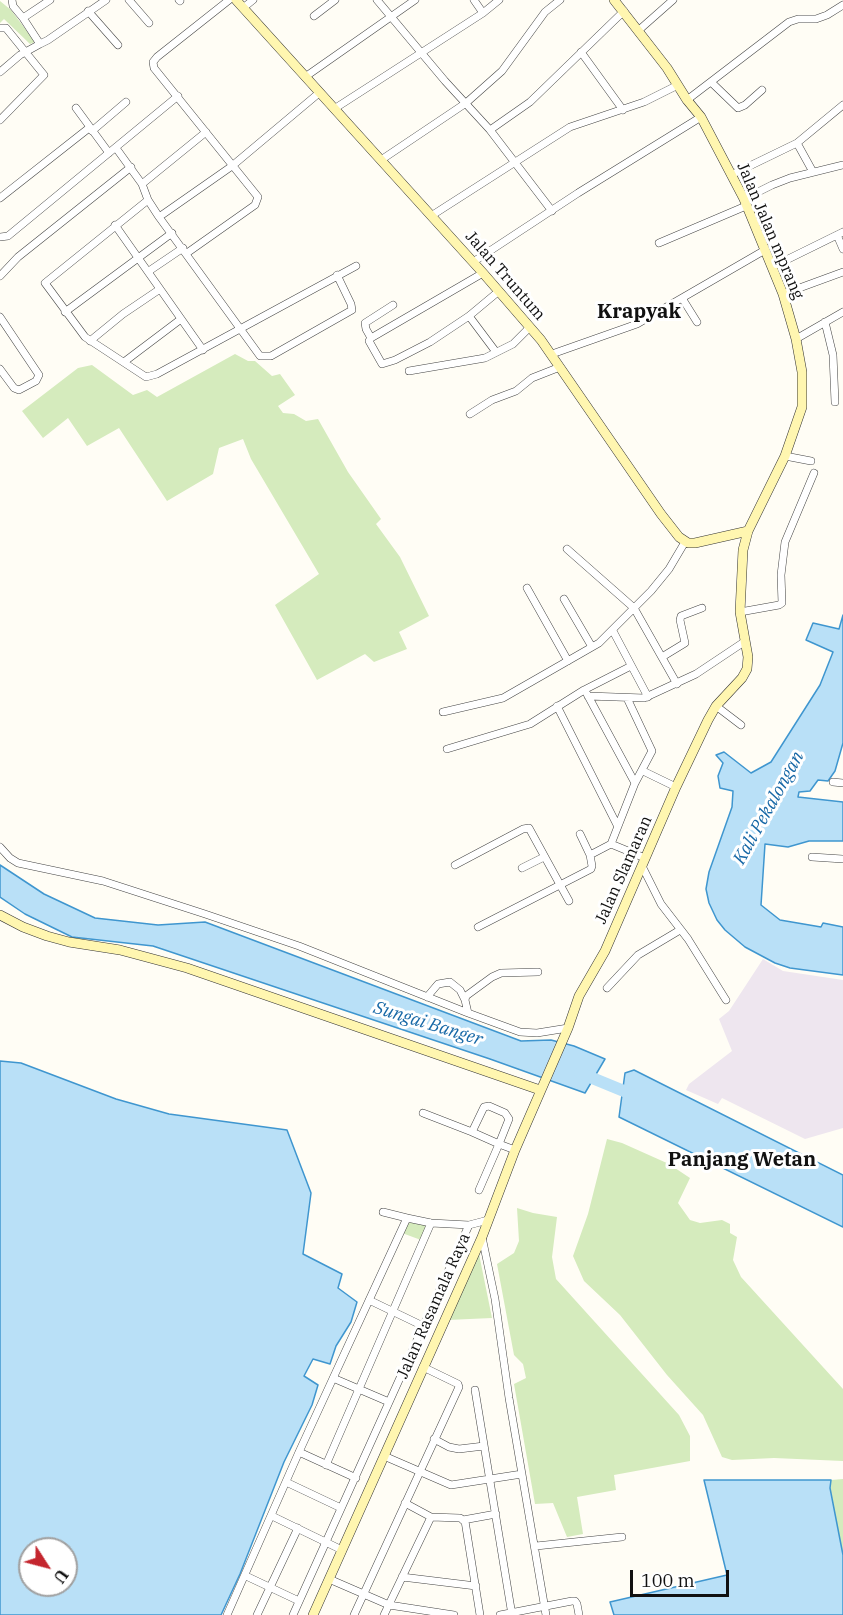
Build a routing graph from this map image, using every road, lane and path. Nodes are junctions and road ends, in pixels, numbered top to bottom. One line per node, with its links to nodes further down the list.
1 (12, 0): 23 (street)
2 (50, 0): 23 (street)
3 (106, 0): 17 (street)
4 (129, 0): 24 (street)
5 (229, 0): 25 (street)
6 (235, 0): 18 (street, Jalan Truntum); 25 (street)
7 (254, 0): 18 (street)
8 (335, 0): 21 (street)
9 (376, 0): 22 (street)
10 (415, 0): 22 (street)
11 (474, 0): 20 (street)
12 (499, 0): 20 (street)
13 (560, 0): 42 (street)
14 (614, 0): 19 (street, Jalan Jalan mprang)
15 (673, 0): 27 (street)
16 (843, 5): 35 (street)
17 (91, 6): 28 (street); 29 (street)
18 (243, 8): 34 (street, Jalan Truntum)
19 (624, 11): 27 (street, Jalan Jalan mprang); 31 (street)
20 (483, 13): 32 (street)
21 (314, 16)
22 (391, 17): 32 (street); 34 (street)
23 (23, 18): 28 (street)
24 (148, 22)
25 (200, 25): 39 (street)
26 (0, 28): 30 (street)
27 (639, 30): 36 (street, Jalan Jalan mprang)
28 (40, 44): 30 (street)
29 (118, 45)
30 (24, 52): 33 (street); 48 (street)
31 (581, 52): 46 (street); 50 (street)
32 (422, 53): 42 (street); 45 (street)
33 (0, 72)
34 (305, 77): 38 (street, Jalan Truntum)
35 (711, 82): 37 (street); 40 (street)
36 (678, 85): 40 (street, Jalan Jalan mprang); 46 (street)
37 (762, 90)
38 (319, 93): 45 (street, Jalan Truntum); 58 (street)
39 (178, 96): 51 (street); 53 (street)
40 (687, 100): 47 (street, Jalan Jalan mprang)
41 (126, 102): 49 (street)
42 (466, 104): 50 (street); 55 (street)
43 (843, 105): 52 (street)
44 (76, 108): 49 (street)
45 (334, 109): 55 (street, Jalan Truntum)
46 (623, 110): 56 (street)
47 (701, 117): 61 (street, Jalan Jalan mprang); 66 (street)
48 (0, 120)
49 (91, 129): 54 (street); 63 (street)
50 (490, 130): 56 (street)
51 (206, 132): 58 (street); 62 (street)
52 (797, 143): 60 (street); 61 (street)
53 (116, 147): 54 (street); 59 (street)
54 (109, 153): 72 (street)
55 (381, 160): 67 (street, Jalan Truntum)
56 (515, 162): 66 (street); 67 (street)
57 (843, 165): 60 (street)
58 (232, 166): 68 (street); 76 (street)
59 (131, 167): 62 (street); 85 (street)
60 (813, 172): 65 (street)
61 (731, 175): 65 (street, Jalan Jalan mprang)
62 (142, 184): 64 (street)
63 (0, 198)
64 (148, 200): 68 (street); 69 (street)
65 (745, 202): 73 (street); 75 (street, Jalan Jalan mprang)
66 (552, 211): 78 (street)
67 (431, 216): 78 (street, Jalan Truntum)
68 (159, 217): 70 (street)
69 (115, 225): 77 (street); 91 (street)
70 (172, 233): 76 (street); 77 (street)
71 (840, 233): 74 (street); 80 (street)
72 (0, 237)
73 (659, 243)
74 (843, 249)
75 (765, 250): 80 (street, Jalan Jalan mprang); 89 (street)
76 (185, 251): 81 (street); 99 (street)
77 (139, 257): 81 (street); 91 (street)
78 (473, 262): 83 (street, Jalan Truntum)
79 (356, 266): 84 (street)
80 (772, 267): 88 (street, Jalan Jalan mprang)
81 (149, 271): 86 (street)
82 (843, 272): 88 (street)
83 (483, 273): 87 (street, Jalan Truntum); 100 (street)
84 (337, 275): 99 (street); 99 (street)
85 (0, 276)
86 (160, 289): 95 (street); 102 (street)
87 (499, 291): 93 (street); 98 (street, Jalan Truntum)
88 (783, 294): 101 (street, Jalan Jalan mprang)
89 (682, 298): 96 (street); 105 (street)
90 (393, 305): 100 (street)
91 (65, 312): 102 (street)
92 (843, 312): 97 (street)
93 (470, 316): 100 (street); 104 (street)
94 (0, 317): 108 (street)
95 (181, 319): 103 (street); 106 (street)
96 (697, 322)
97 (825, 322): 101 (street); 110 (street)
98 (530, 327): 104 (street); 105 (street, Jalan Truntum)
99 (240, 329): 103 (street)
100 (370, 338)
101 (796, 339): 112 (street, Jalan Jalan mprang)
102 (90, 341): 106 (street)
103 (202, 350): 106 (street)
104 (496, 352): 109 (street)
105 (552, 354): 107 (street, Jalan Truntum)
106 (124, 362)
107 (560, 367): 111 (street); 116 (street, Jalan Truntum)
108 (0, 369)
109 (409, 371)
110 (835, 402)
111 (470, 414)
112 (785, 456): 113 (street); 115 (street, Jalan Jalan mprang)
113 (811, 461)
114 (814, 473): 122 (street)
115 (748, 531): 116 (street); 122 (street, Jalan Slamaran)
116 (685, 542): 120 (street)
117 (567, 549): 120 (street)
118 (527, 588): 127 (street)
119 (564, 599): 125 (street)
120 (634, 608): 123 (street); 126 (street)
121 (702, 608): 126 (street)
122 (740, 612): 124 (street, Jalan Slamaran)
123 (612, 631): 125 (street); 128 (street)
124 (744, 642): 129 (street); 134 (street, Jalan Slamaran)
125 (592, 647): 127 (street)
126 (662, 657): 129 (street)
127 (568, 661): 135 (street)
128 (631, 666): 130 (street); 131 (street)
129 (677, 684): 131 (street)
130 (586, 693): 132 (street); 133 (street); 140 (street)
131 (648, 697): 132 (street)
132 (627, 698): 138 (street)
133 (558, 706): 137 (street); 143 (street)
134 (716, 706): 136 (street); 142 (street, Jalan Slamaran)
135 (443, 712)
136 (741, 725)
137 (447, 749)
138 (643, 771): 140 (street); 142 (street)
139 (833, 782): 141 (street)
140 (635, 783): 143 (street)
141 (843, 783)
142 (676, 787): 151 (street, Jalan Slamaran)
143 (617, 825): 145 (street)
144 (580, 834): 147 (street)
145 (611, 844): 147 (street); 151 (street)
146 (0, 847): 161 (street)
147 (590, 855): 154 (street)
148 (544, 857): 152 (street); 153 (street); 154 (street)
149 (812, 857): 150 (street)
150 (843, 859)
151 (644, 862): 158 (street); 165 (street, Jalan Slamaran)
152 (455, 865)
153 (522, 868)
154 (560, 885): 155 (street); 157 (street)
155 (569, 901)
156 (0, 915): 166 (street)
157 (478, 927)
158 (680, 930): 160 (street); 163 (street)
159 (538, 972): 162 (street)
160 (608, 988)
161 (427, 997): 162 (street); 164 (street)
162 (465, 1000): 164 (street)
163 (726, 1000)
164 (468, 1013): 165 (street)
165 (566, 1032): 166 (street, Jalan Slamaran)
166 (542, 1086): 170 (street, Jalan Slamaran)
167 (423, 1113): 168 (street)
168 (472, 1132): 169 (street); 169 (street)
169 (499, 1143): 170 (street); 171 (street)
170 (515, 1150): 174 (street, Jalan Slamaran)
171 (479, 1190)
172 (383, 1212): 173 (street)
173 (407, 1218): 175 (street); 178 (street)
174 (488, 1220): 176 (street, Jalan Rasamala Raya); 177 (street, Jalan Rasamala Raya)
175 (431, 1223): 176 (street); 179 (street)
176 (469, 1225): 180 (street, Jalan Rasamala Raya)
177 (482, 1238): 181 (street, Jalan Rasamala Raya); 192 (street)
178 (369, 1300): 179 (street); 182 (street)
179 (391, 1311): 180 (street); 183 (street)
180 (423, 1326): 185 (street, Jalan Rasamala Raya)
181 (423, 1367): 186 (street); 189 (street, Jalan Rasamala Raya)
182 (333, 1378): 183 (street); 188 (street)
183 (359, 1389): 185 (street); 190 (street)
184 (475, 1390): 187 (street)
185 (389, 1402): 193 (street, Jalan Rasamala Raya)
186 (434, 1439): 187 (street); 191 (street)
187 (484, 1446): 194 (street)
188 (299, 1452): 190 (street); 195 (street)
189 (384, 1456): 191 (street); 206 (street, Jalan Rasamala Raya)
190 (326, 1465): 193 (street)
191 (418, 1472): 194 (street); 196 (street)
192 (522, 1474): 194 (street); 205 (street)
193 (356, 1478): 197 (street, Jalan Rasamala Raya)
194 (489, 1479): 198 (street)
195 (286, 1482): 197 (street); 199 (street)
196 (405, 1503): 200 (street); 212 (street)
197 (341, 1508): 204 (street, Jalan Rasamala Raya)
198 (496, 1514): 201 (street); 216 (street)
199 (272, 1516): 202 (street); 207 (street)
200 (431, 1516): 201 (street); 208 (street)
201 (464, 1520): 210 (street)
202 (298, 1528): 204 (street); 211 (street)
203 (622, 1537): 205 (street)
204 (325, 1542): 206 (street); 213 (street, Jalan Rasamala Raya)
205 (536, 1546): 215 (street)
206 (342, 1550): 209 (street, Jalan Rasamala Raya)
207 (246, 1576): 211 (street); 217 (street)
208 (402, 1577): 210 (street); 214 (street)
209 (329, 1579): 212 (street); 220 (street, Jalan Rasamala Raya)
210 (476, 1586): 224 (street)
211 (270, 1587): 213 (street); 218 (street)
212 (363, 1595): 214 (street); 221 (street)
213 (299, 1601): 219 (street, Jalan Rasamala Raya)
214 (389, 1605): 222 (street); 223 (street)
215 (545, 1607): 216 (street); 226 (street); 227 (street)
216 (512, 1614): 225 (street)
217 (227, 1615)
218 (257, 1615)
219 (293, 1615)
220 (313, 1615)
221 (354, 1615)
222 (384, 1615)
223 (454, 1615)
224 (480, 1615)
225 (500, 1615)
226 (546, 1615)
227 (579, 1615)

